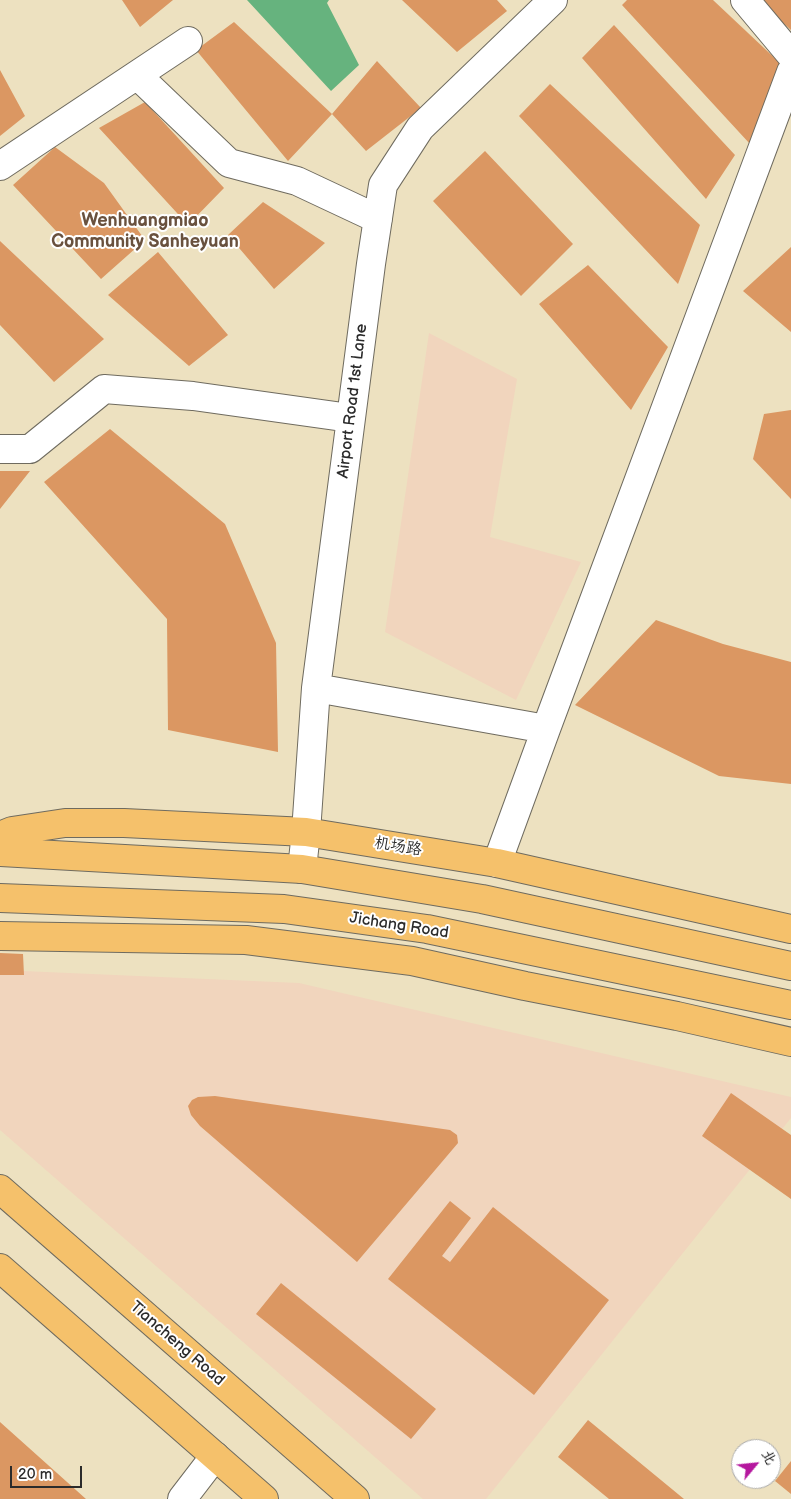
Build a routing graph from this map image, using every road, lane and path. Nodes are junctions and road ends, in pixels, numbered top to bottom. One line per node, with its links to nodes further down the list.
1 (552, 0): 9 (street, Airport Road 1st Lane)
2 (745, 0): 4 (street)
3 (188, 41): 6 (street)
4 (791, 55)
5 (791, 72): 7 (street)
6 (137, 75): 8 (street); 9 (street)
7 (784, 104): 13 (street)
8 (0, 166)
9 (378, 219): 10 (street, Airport Road 1st Lane)
10 (350, 418): 11 (street); 12 (street, Airport Road 1st Lane)
11 (0, 449)
12 (316, 688): 13 (street); 14 (street, Airport Road 1st Lane)
13 (546, 729): 17 (street)
14 (306, 832): 15 (main road, 机场路); 17 (main road, 机场路); 18 (street, Airport Road 1st Lane)
15 (0, 836)
16 (0, 852): 18 (main road)
17 (497, 863): 20 (main road, 机场路)
18 (302, 869): 22 (main road)
19 (0, 898): 23 (main road, Jichang Road)
20 (791, 929)
21 (0, 936): 24 (main road)
22 (791, 966)
23 (791, 1005)
24 (791, 1042)
25 (0, 1189): 30 (main road, Tiancheng Road)
26 (0, 1268): 27 (main road)
27 (215, 1456): 28 (street); 29 (main road)
28 (182, 1499)
29 (264, 1499)
30 (355, 1499)

